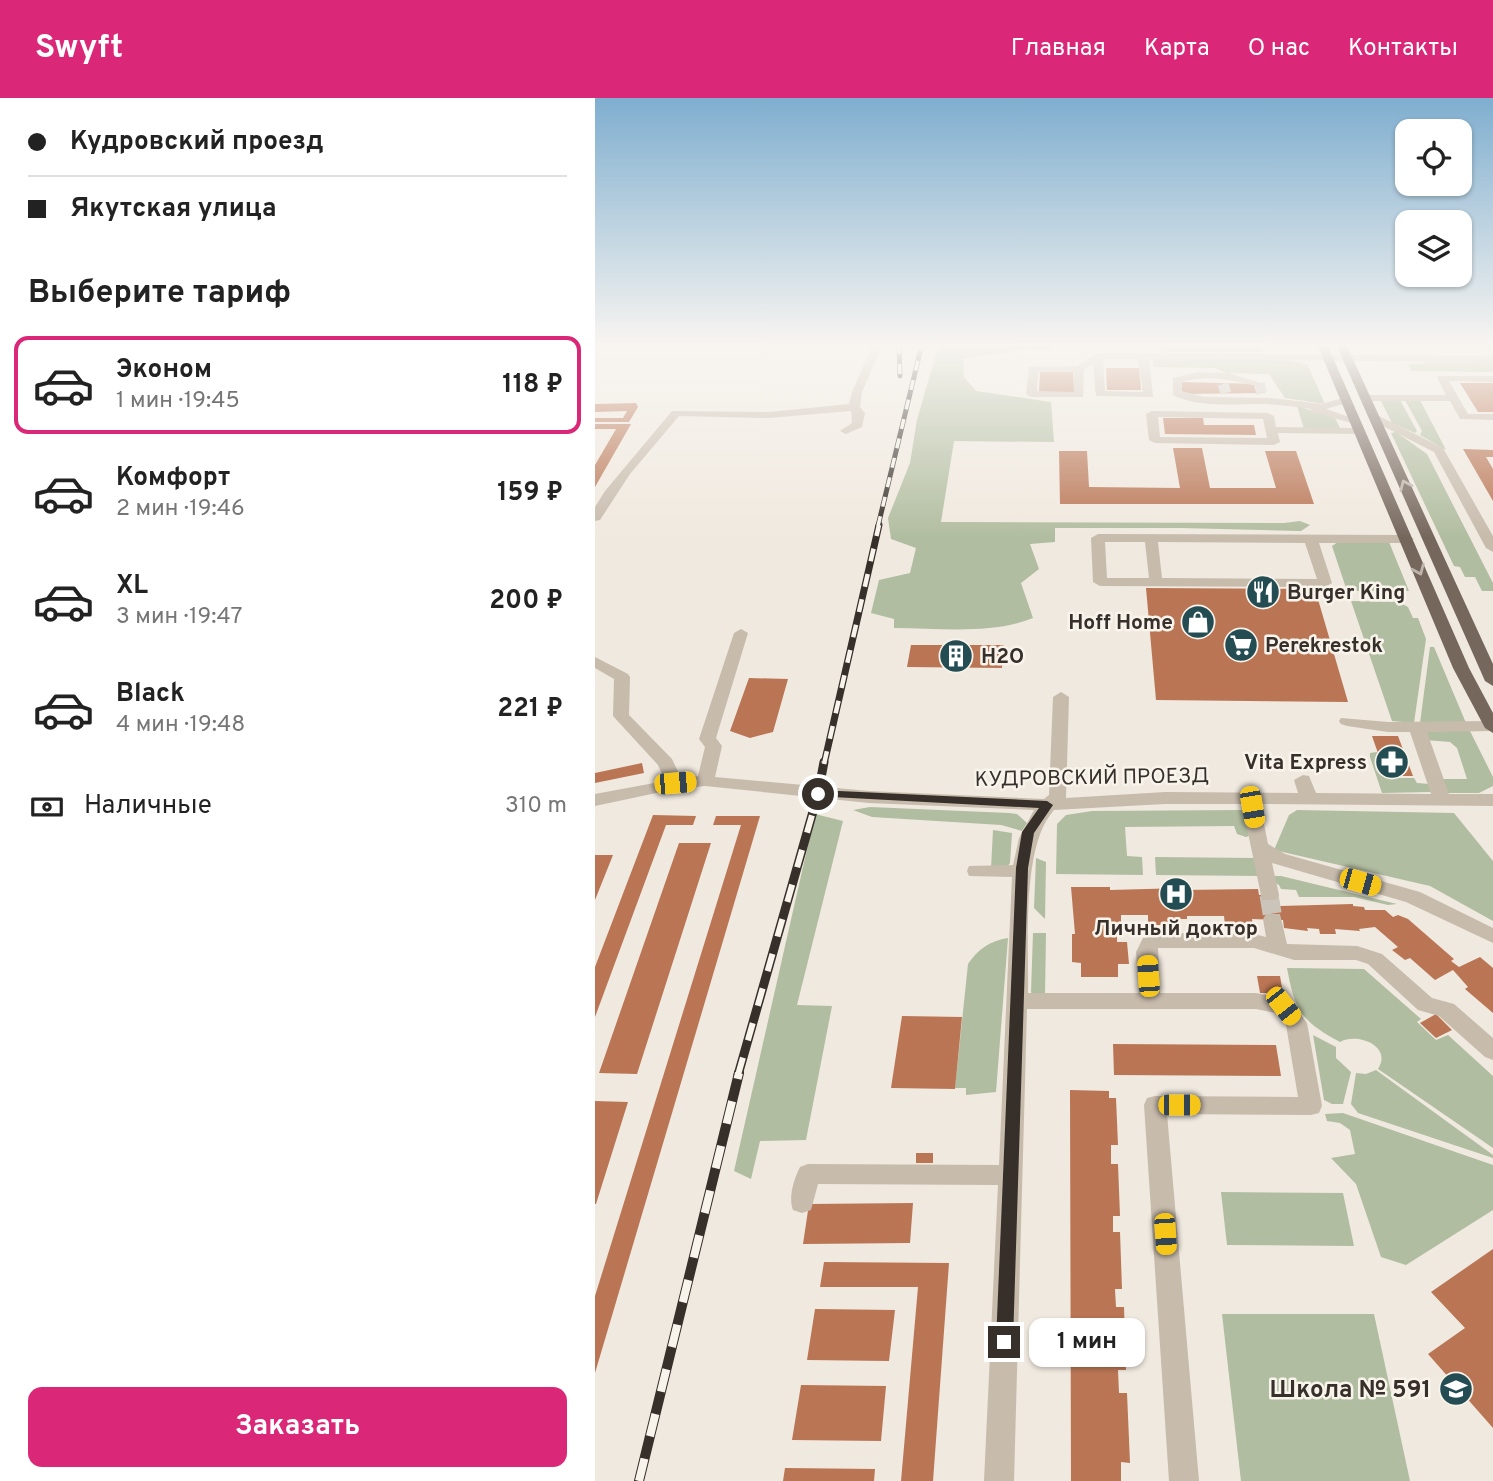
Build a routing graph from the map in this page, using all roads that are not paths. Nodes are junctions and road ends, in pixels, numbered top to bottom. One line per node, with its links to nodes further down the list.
1 (838, 409): 15 (street)
2 (855, 409): 11 (street)
3 (1312, 409): 9 (street)
4 (1350, 409): 9 (main road)
5 (1371, 409): 8 (main road)
6 (1460, 409): 7 (street)
7 (1493, 417)
8 (1375, 418): 13 (main road); 20 (street)
9 (1357, 426): 10 (street); 12 (main road)
10 (1271, 430): 10 (street)
11 (846, 431)
12 (1373, 462): 13 (main road); 19 (main road)
13 (1395, 463): 24 (main road, one-way to 13)
14 (595, 492): 15 (street)
15 (610, 492): 16 (street)
16 (595, 517)
17 (1151, 538): 18 (street); 21 (street); 21 (street)
18 (1311, 539): 19 (street); 21 (street)
19 (1407, 539): 28 (main road, one-way to 28)
20 (1493, 548)
21 (1156, 582)
22 (741, 633): 31 (street)
23 (595, 662): 32 (street)
24 (1493, 681)
25 (1061, 696): 39 (street)
26 (1347, 721): 27 (street)
27 (1416, 727): 28 (street); 36 (street)
28 (1492, 727)
29 (1164, 779): 33 (street)
30 (1303, 780): 35 (street)
31 (705, 781): 32 (street, КУДРОВСКИЙ ПРОЕЗД); 39 (street, КУДРОВСКИЙ ПРОЕЗД)
32 (675, 783): 37 (street, КУДРОВСКИЙ ПРОЕЗД)
33 (1165, 798): 34 (street, КУДРОВСКИЙ ПРОЕЗД); 39 (street, КУДРОВСКИЙ ПРОЕЗД)
34 (1250, 799): 35 (street, КУДРОВСКИЙ ПРОЕЗД); 40 (street)
35 (1308, 799): 36 (street, КУДРОВСКИЙ ПРОЕЗД)
36 (1442, 799): 38 (street, КУДРОВСКИЙ ПРОЕЗД)
37 (595, 800)
38 (1493, 800)
39 (1047, 805): 42 (street)
40 (1259, 847): 43 (street); 45 (street)
41 (976, 871): 42 (street)
42 (1022, 871): 47 (street)
43 (1269, 895)
44 (1273, 919): 46 (street)
45 (1493, 936)
46 (1278, 948): 48 (street); 49 (street)
47 (1017, 1001): 48 (street); 50 (street)
48 (1150, 1001): 53 (street)
49 (1493, 1051)
50 (1011, 1175): 51 (street); 52 (street)
51 (802, 1202)
52 (999, 1481)
53 (1184, 1481)

